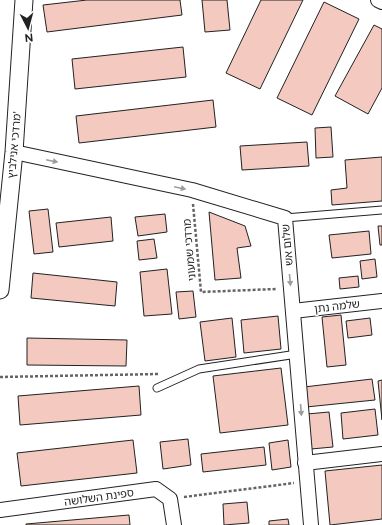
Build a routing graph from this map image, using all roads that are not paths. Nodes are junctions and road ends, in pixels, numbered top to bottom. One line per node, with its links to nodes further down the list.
1 (24, 0): 4 (street, מרדכי אנילביץ')
2 (378, 0): 3 (street)
3 (382, 2)
4 (14, 152): 6 (street, שלום אש, one-way to 6); 7 (street, מרדכי אנילביץ')
5 (382, 210): 6 (lane)
6 (285, 218): 9 (street, שלום אש, one-way to 9)
7 (0, 290)
8 (382, 301): 9 (street, שלמה נתן)
9 (293, 311): 10 (street, שלום אש)
10 (297, 354): 11 (lane); 13 (street, שלום אש, one-way to 13)
11 (157, 388)
12 (382, 454): 13 (street)
13 (305, 463): 16 (street, שלום אש)
14 (0, 510): 15 (street, ספינת השלושה)
15 (174, 525)
16 (311, 525)

